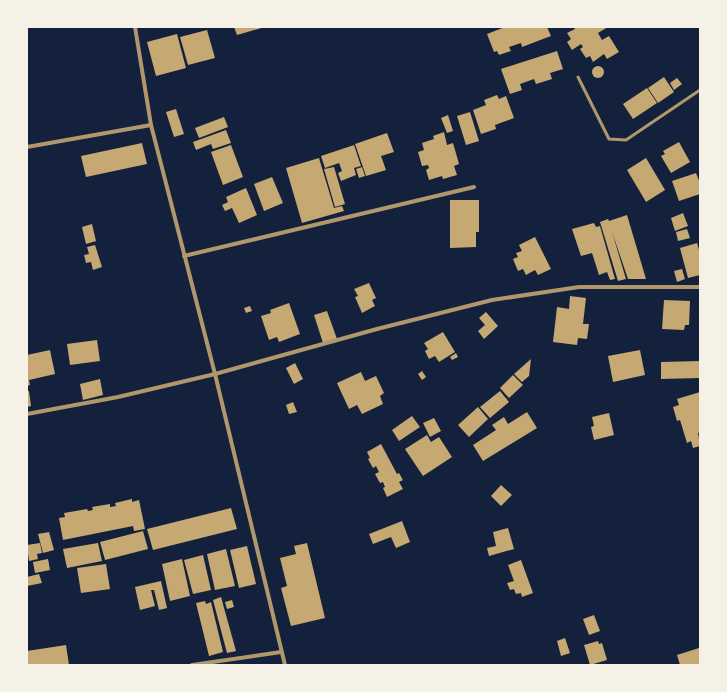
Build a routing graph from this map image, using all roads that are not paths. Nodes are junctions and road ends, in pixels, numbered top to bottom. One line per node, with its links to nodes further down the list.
1 (135, 27): 4 (street)
2 (578, 77): 3 (lane)
3 (700, 90)
4 (151, 125): 5 (street); 7 (street)
5 (27, 147)
6 (474, 187): 7 (street)
7 (184, 256): 9 (street)
8 (700, 287): 9 (street)
9 (215, 374): 10 (street); 11 (street)
10 (27, 414)
11 (281, 652): 12 (street); 13 (street)
12 (192, 665)
13 (285, 665)

